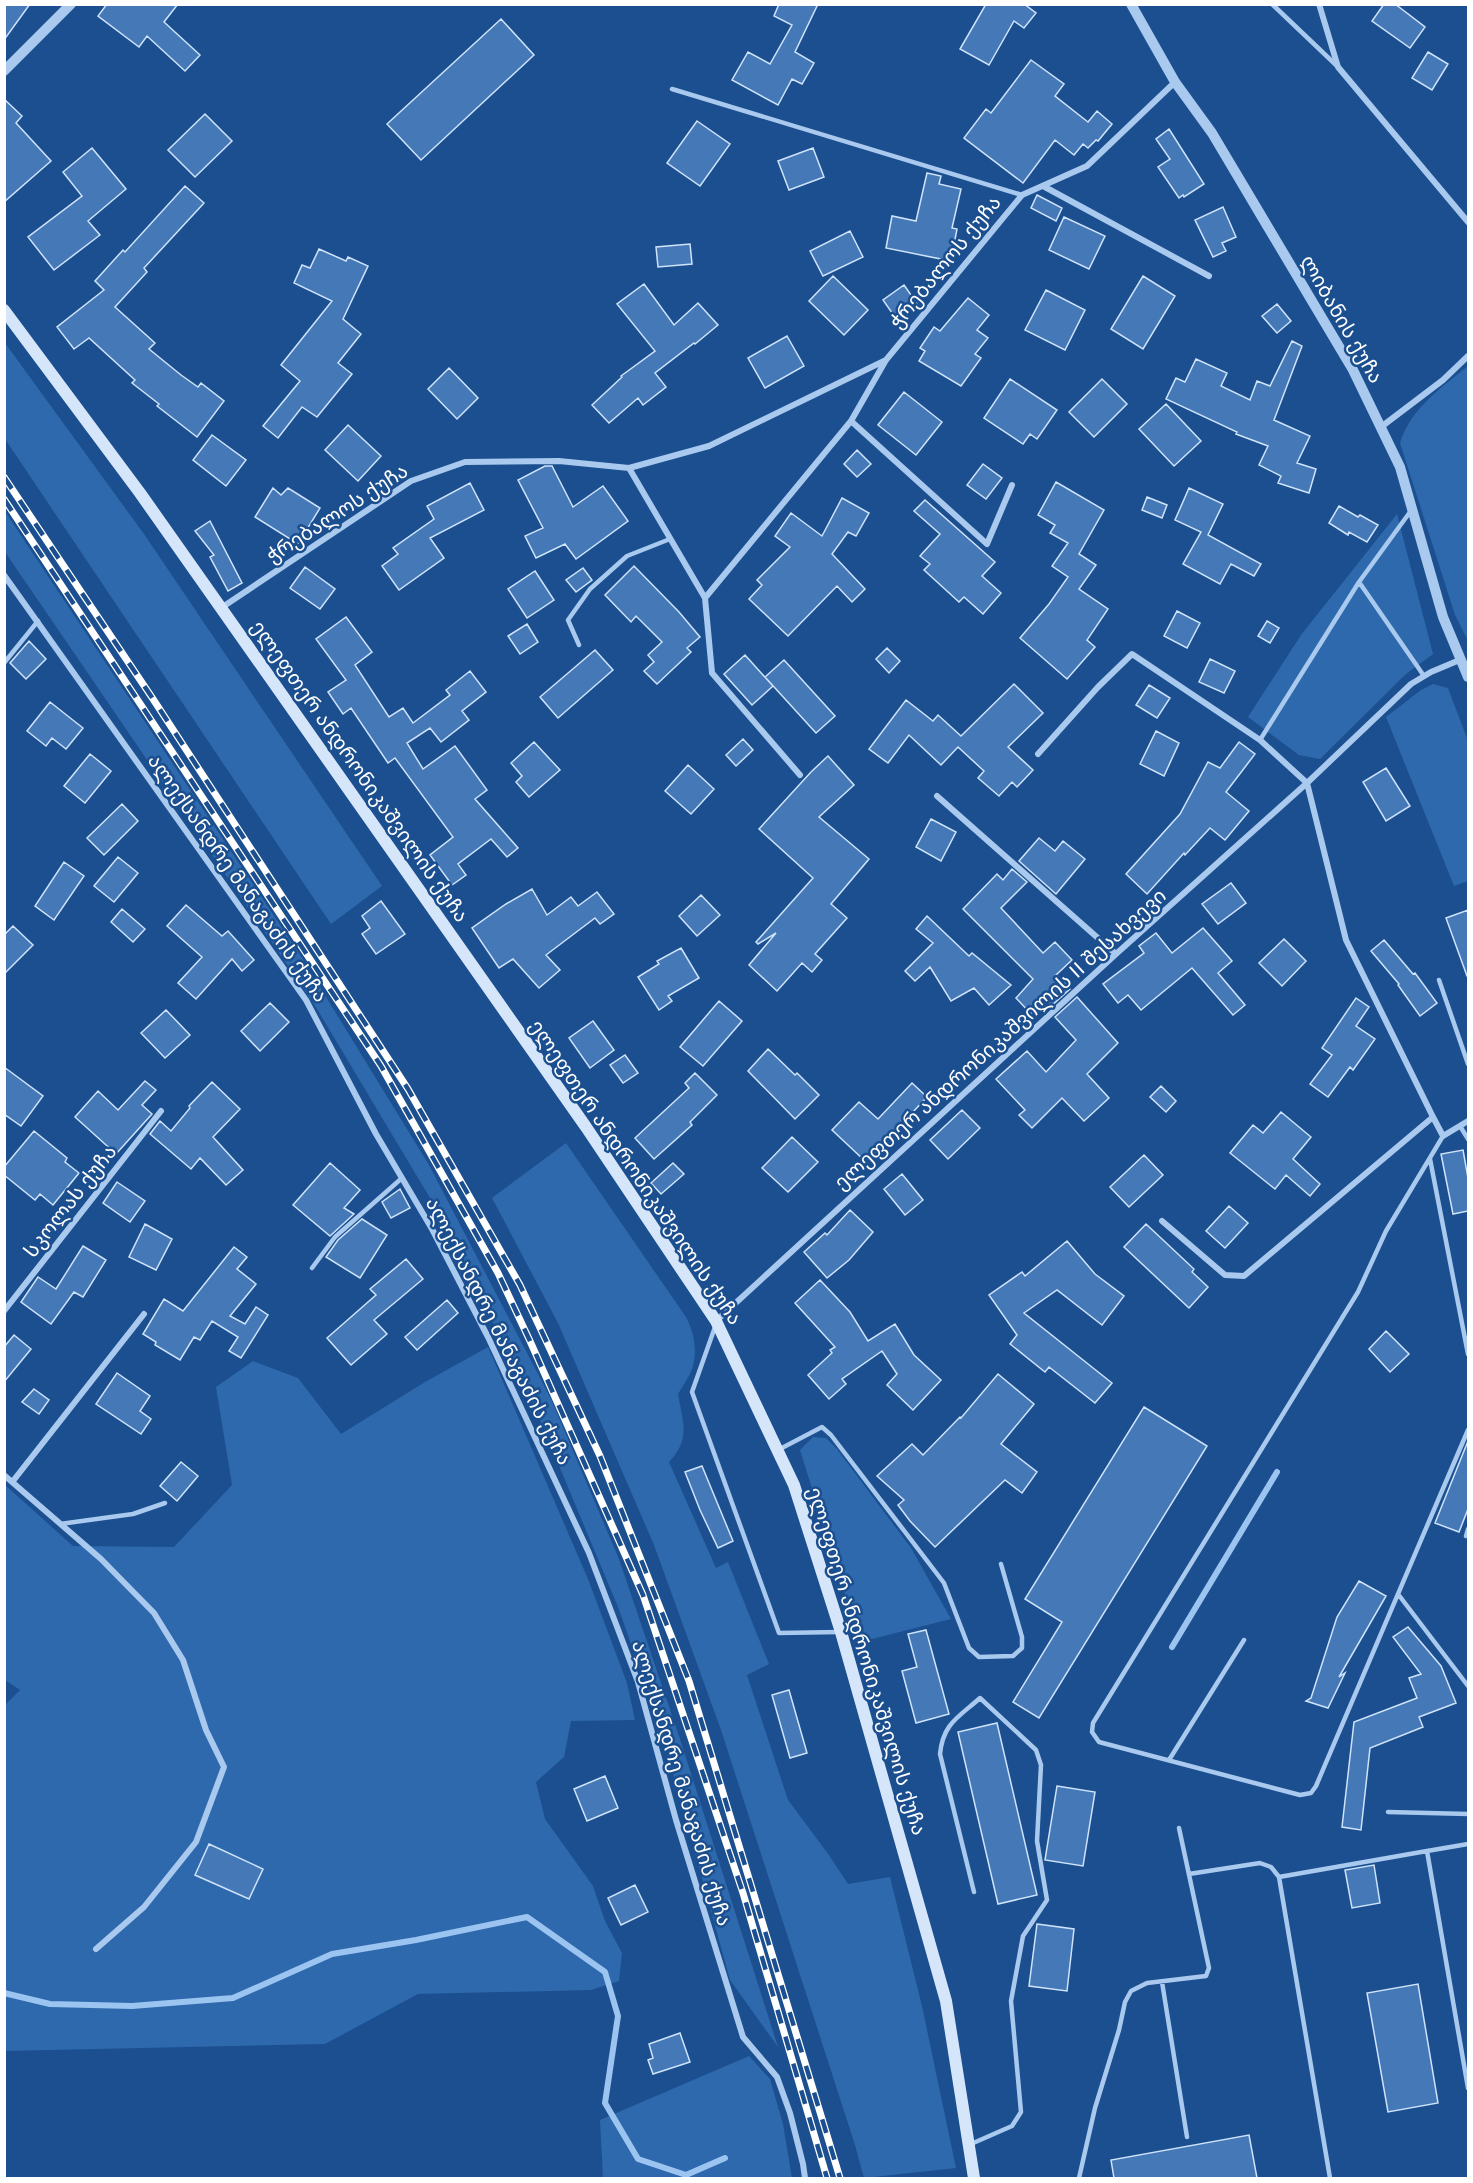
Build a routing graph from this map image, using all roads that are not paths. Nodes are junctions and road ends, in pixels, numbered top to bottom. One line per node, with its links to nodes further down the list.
1 (71, 4): 6 (street)
2 (1131, 4): 7 (street, ლიბანის ქუჩა)
3 (1272, 4): 5 (lane)
4 (1319, 4): 5 (street)
5 (1338, 67): 11 (street)
6 (4, 71)
7 (1175, 82): 9 (street, ჭრებალოს ქუჩა); 17 (street, ლიბანის ქუჩა)
8 (672, 89): 10 (lane)
9 (1043, 186): 10 (street, ჭრებალოს ქუჩა); 12 (street)
10 (1022, 195): 15 (street, ჭრებალოს ქუჩა)
11 (1468, 222)
12 (1209, 276)
13 (4, 310): 25 (main road, ელეფთერ ანდრონიკაშვილის ქუჩა)
14 (1468, 356): 17 (street)
15 (886, 360): 16 (street, ჭრებალოს ქუჩა); 18 (street, ჭრებალოს ქუჩა)
16 (851, 421): 19 (street); 24 (street, ჭრებალოს ქუჩა)
17 (1381, 427): 20 (street, ლიბანის ქუჩა)
18 (629, 468): 21 (street); 25 (street, ჭრებალოს ქუჩა)
19 (1012, 484)
20 (1412, 509): 23 (lane); 28 (street, ლიბანის ქუჩა)
21 (670, 539): 24 (street); 27 (lane)
22 (4, 574): 26 (street, ალექსანდრე მანაგაძის ქუჩა)
23 (1359, 582): 30 (lane); 32 (lane)
24 (705, 598): 34 (street)
25 (221, 608): 52 (main road, ელეფთერ ანდრონიკაშვილის ქუჩა)
26 (38, 621): 29 (lane); 47 (street, ალექსანდრე მანაგაძის ქუჩა)
27 (579, 645)
28 (1465, 658): 30 (street, ელეფთერ ანდრონიკაშვილის II შესახვევი); 31 (street, ლიბანის ქუჩა)
29 (4, 663)
30 (1424, 676): 35 (street, ელეფთერ ანდრონიკაშვილის II შესახვევი)
31 (1468, 677)
32 (1260, 740): 33 (street); 35 (street)
33 (1038, 754)
34 (800, 775)
35 (1307, 783): 37 (street, ელეფთერ ანდრონიკაშვილის II შესახვევი); 41 (street)
36 (937, 796): 37 (street)
37 (1116, 954): 52 (street, ელეფთერ ანდრონიკაშვილის II შესახვევი)
38 (1438, 980): 39 (lane)
39 (1468, 1064)
40 (161, 1111): 50 (street, სკოლას ქუჩა)
41 (1433, 1117): 44 (street); 48 (street)
42 (1468, 1121): 43 (street)
43 (1460, 1126): 44 (street); 45 (lane)
44 (1443, 1136): 46 (lane)
45 (1468, 1139)
46 (1430, 1159): 53 (lane); 67 (lane)
47 (402, 1178): 49 (lane); 81 (street, ალექსანდრე მანაგაძის ქუჩა)
48 (1162, 1221)
49 (312, 1268)
50 (4, 1311)
51 (144, 1314): 57 (street)
52 (716, 1321): 55 (main road, ელეფთერ ანდრონიკაშვილის ქუჩა); 64 (lane)
53 (1468, 1354)
54 (1468, 1430): 63 (lane)
55 (778, 1450): 62 (lane); 64 (main road, ელეფთერ ანდრონიკაშვილის ქუჩა)
56 (4, 1475): 57 (street)
57 (13, 1481): 59 (street)
58 (165, 1503): 59 (lane)
59 (60, 1524): 76 (street)
60 (1468, 1529): 61 (lane)
61 (1466, 1536)
62 (1001, 1564)
63 (1398, 1594): 66 (lane); 67 (lane)
64 (842, 1632): 80 (main road, ელეფთერ ანდრონიკაშვილის ქუჩა)
65 (1244, 1640): 67 (lane)
66 (1468, 1686)
67 (1169, 1760)
68 (1388, 1812): 69 (lane)
69 (1468, 1814)
70 (1179, 1828): 73 (lane)
71 (1468, 1844): 72 (lane)
72 (1426, 1851): 74 (lane); 78 (lane)
73 (1189, 1874): 74 (lane); 77 (lane)
74 (1280, 1877): 84 (lane)
75 (974, 1892): 80 (lane)
76 (96, 1950)
77 (1162, 1982): 79 (lane); 83 (lane)
78 (1468, 2088)
79 (1187, 2137)
80 (969, 2145): 82 (main road, ელეფთერ ანდრონიკაშვილის ქუჩა)
81 (805, 2178)
82 (974, 2178)
83 (1079, 2178)
84 (1330, 2178)

